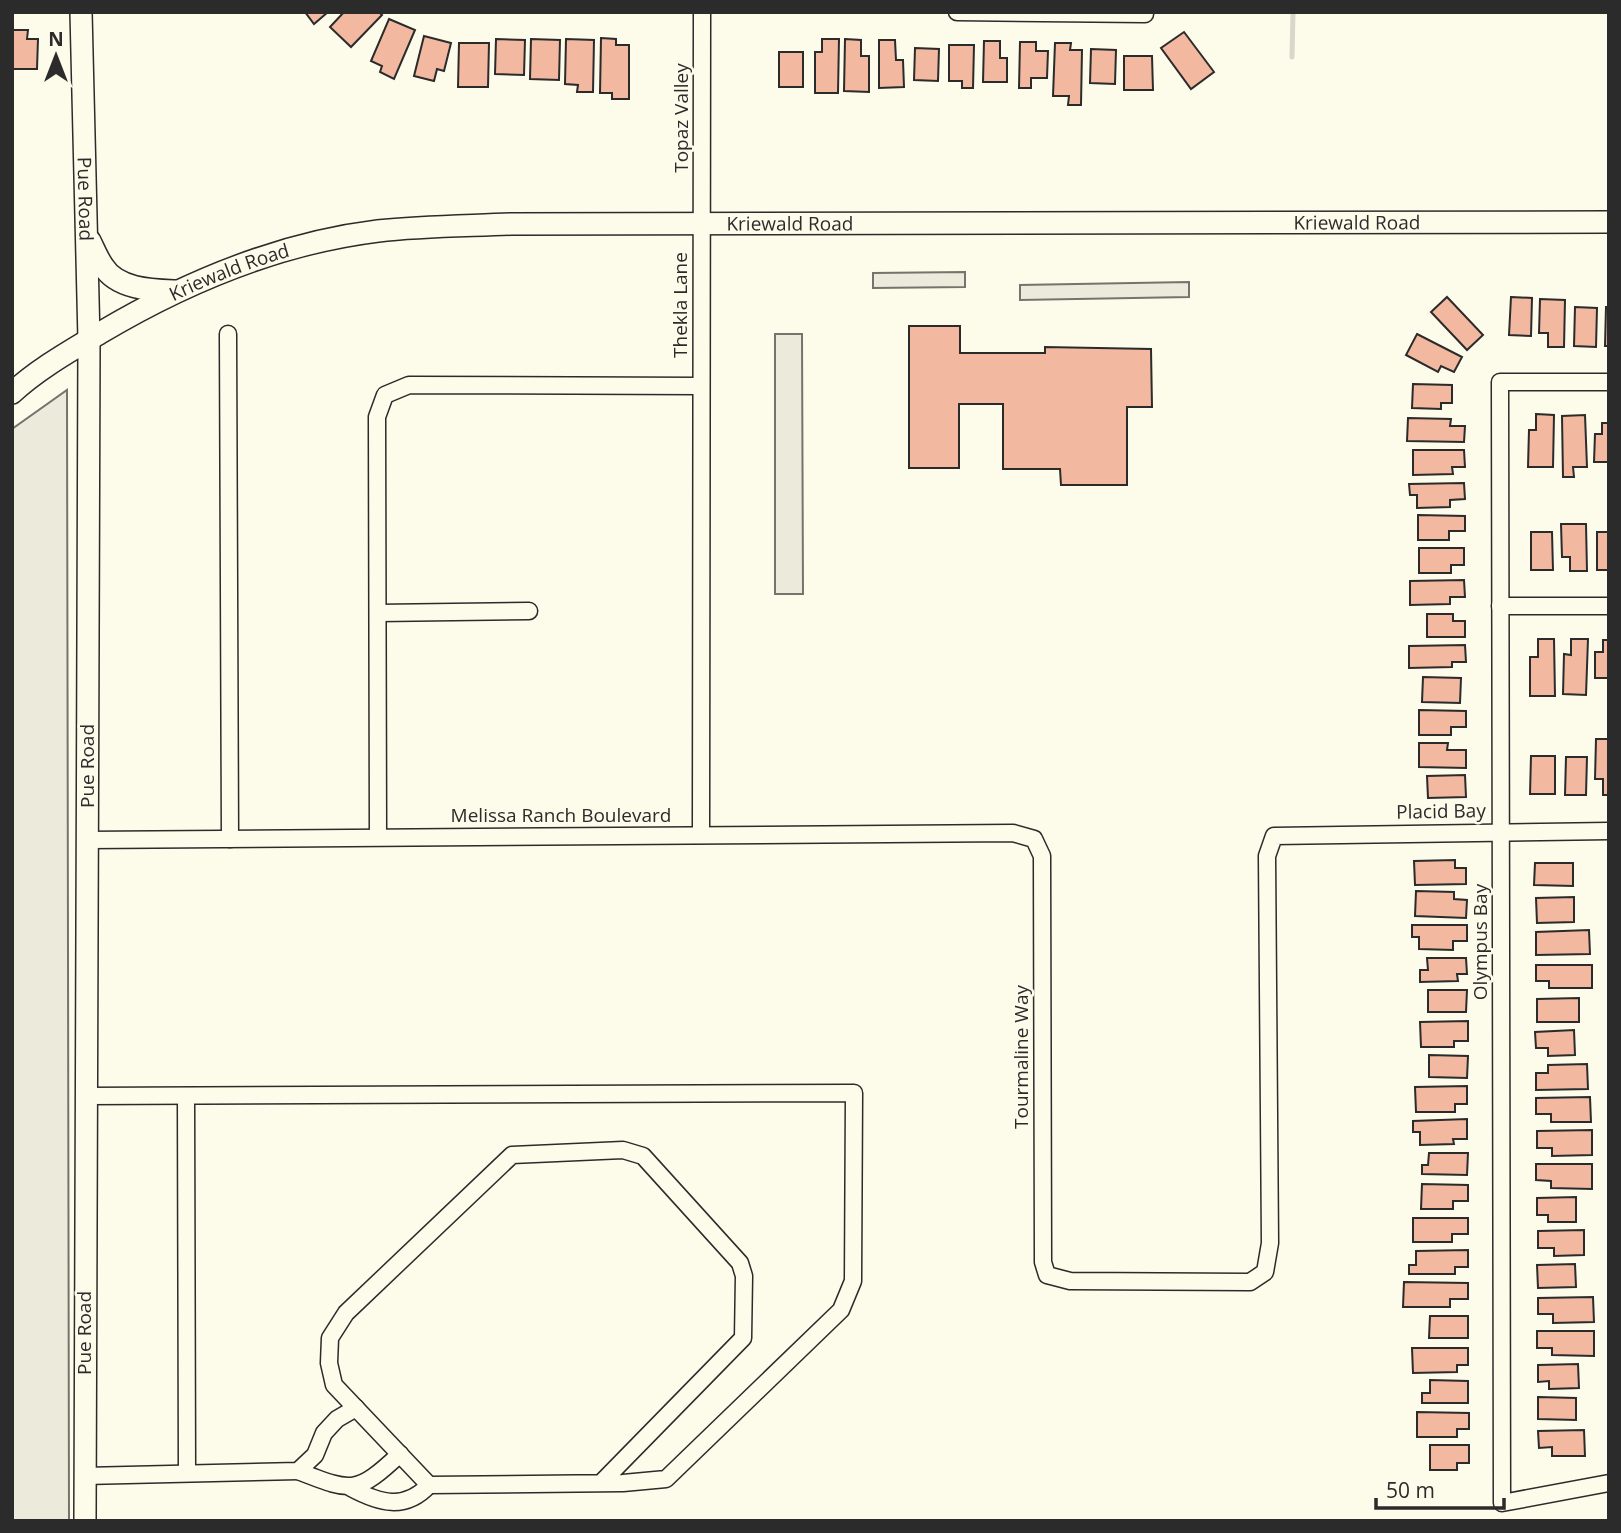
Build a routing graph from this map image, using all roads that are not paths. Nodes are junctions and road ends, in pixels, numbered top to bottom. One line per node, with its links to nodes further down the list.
1 (81, 12): 7 (street, Pue Road)
2 (702, 12): 6 (street, Topaz Valley)
3 (957, 12): 4 (street)
4 (1145, 13)
5 (1609, 222): 6 (street, Kriewald Road)
6 (701, 224): 8 (street, Kriewald Road); 12 (street, Thekla Lane)
7 (87, 236): 8 (street); 10 (street, Pue Road)
8 (177, 291): 10 (street, Kriewald Road)
9 (228, 334): 22 (street)
10 (89, 340): 13 (street, Kriewald Road); 24 (street, Pue Road)
11 (1609, 382): 14 (street, Olympus Bay)
12 (701, 386): 17 (street); 20 (street, Thekla Lane)
13 (12, 393)
14 (1500, 606): 15 (street); 18 (street, Olympus Bay)
15 (1609, 606)
16 (529, 611): 17 (street)
17 (378, 613): 21 (street)
18 (1501, 831): 19 (street, Placid Bay); 27 (street, Placid Bay); 34 (street, Olympus Bay)
19 (1609, 831)
20 (701, 835): 21 (street, Melissa Ranch Boulevard); 23 (street, Melissa Ranch Boulevard)
21 (378, 838): 22 (street, Melissa Ranch Boulevard)
22 (230, 839): 24 (street, Melissa Ranch Boulevard)
23 (1034, 839): 27 (street, Tourmaline Way)
24 (87, 840): 25 (street, Pue Road)
25 (86, 1096): 26 (street); 32 (street, Pue Road)
26 (186, 1096): 31 (street); 33 (street)
27 (1047, 1275)
28 (356, 1408): 29 (street); 30 (street); 33 (street)
29 (400, 1454): 35 (street); 36 (street)
30 (299, 1471): 31 (street); 36 (street)
31 (187, 1473): 32 (street)
32 (84, 1476): 37 (street, Pue Road)
33 (601, 1483): 35 (street)
34 (1609, 1483)
35 (429, 1485): 36 (street)
36 (351, 1488)
37 (85, 1521)

